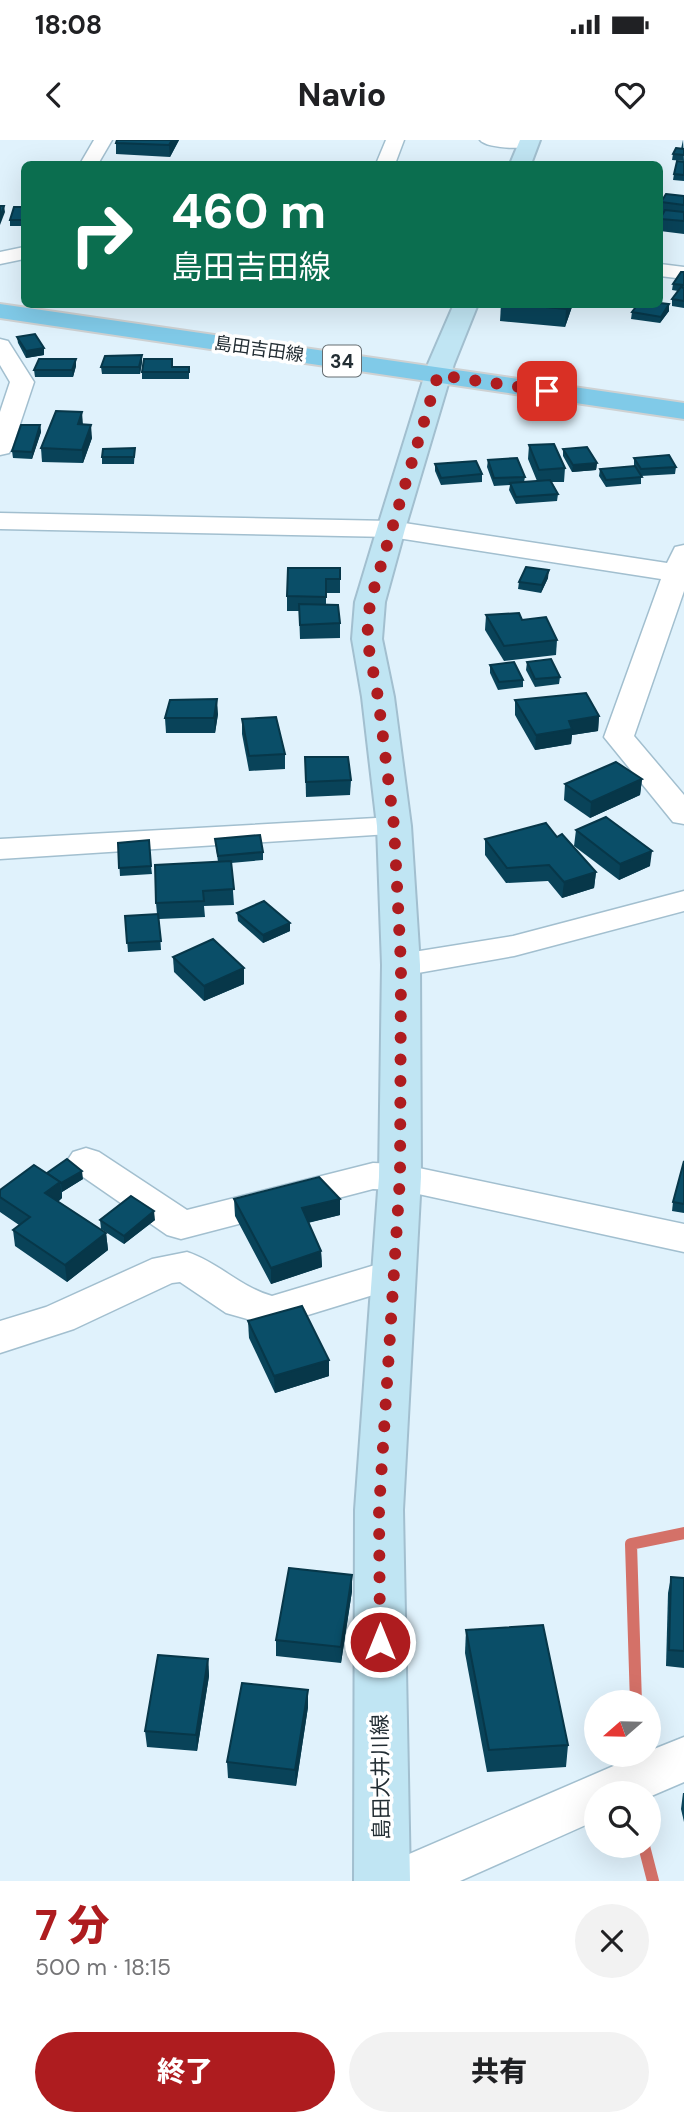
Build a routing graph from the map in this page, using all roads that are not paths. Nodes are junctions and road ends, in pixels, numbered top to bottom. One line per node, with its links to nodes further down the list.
1 (103, 140): 5 (street)
2 (395, 140): 6 (street)
3 (489, 140): 4 (street)
4 (530, 141): 7 (main road)
5 (91, 161)
6 (387, 161)
7 (522, 161)
8 (21, 254): 9 (street)
9 (0, 258)
10 (663, 270): 11 (street)
11 (684, 273)
12 (6, 308): 16 (main road, 島田吉田線 / 34)
13 (66, 308): 16 (main road, 島田吉田線 / 34)
14 (464, 308): 16 (main road, 島田大井川線)
15 (0, 346): 19 (street)
16 (440, 369): 17 (main road, 島田吉田線 / 34); 18 (main road, 島田吉田線 / 34); 21 (main road, 島田大井川線)
17 (684, 398)
18 (684, 411)
19 (0, 448)
20 (0, 521): 21 (street)
21 (391, 529): 22 (street); 24 (main road, 島田大井川線)
22 (682, 567): 23 (street)
23 (684, 815)
24 (394, 826): 25 (street); 27 (main road, 島田大井川線)
25 (0, 849)
26 (684, 901): 27 (street)
27 (401, 965): 29 (main road, 島田大井川線)
28 (86, 1161): 29 (street)
29 (400, 1177): 30 (street); 31 (main road, 島田大井川線)
30 (684, 1238)
31 (395, 1274): 32 (street); 36 (main road, 島田大井川線)
32 (0, 1337)
33 (684, 1759): 34 (street)
34 (632, 1781)
35 (584, 1802): 37 (street)
36 (382, 1881)
37 (404, 1881)

